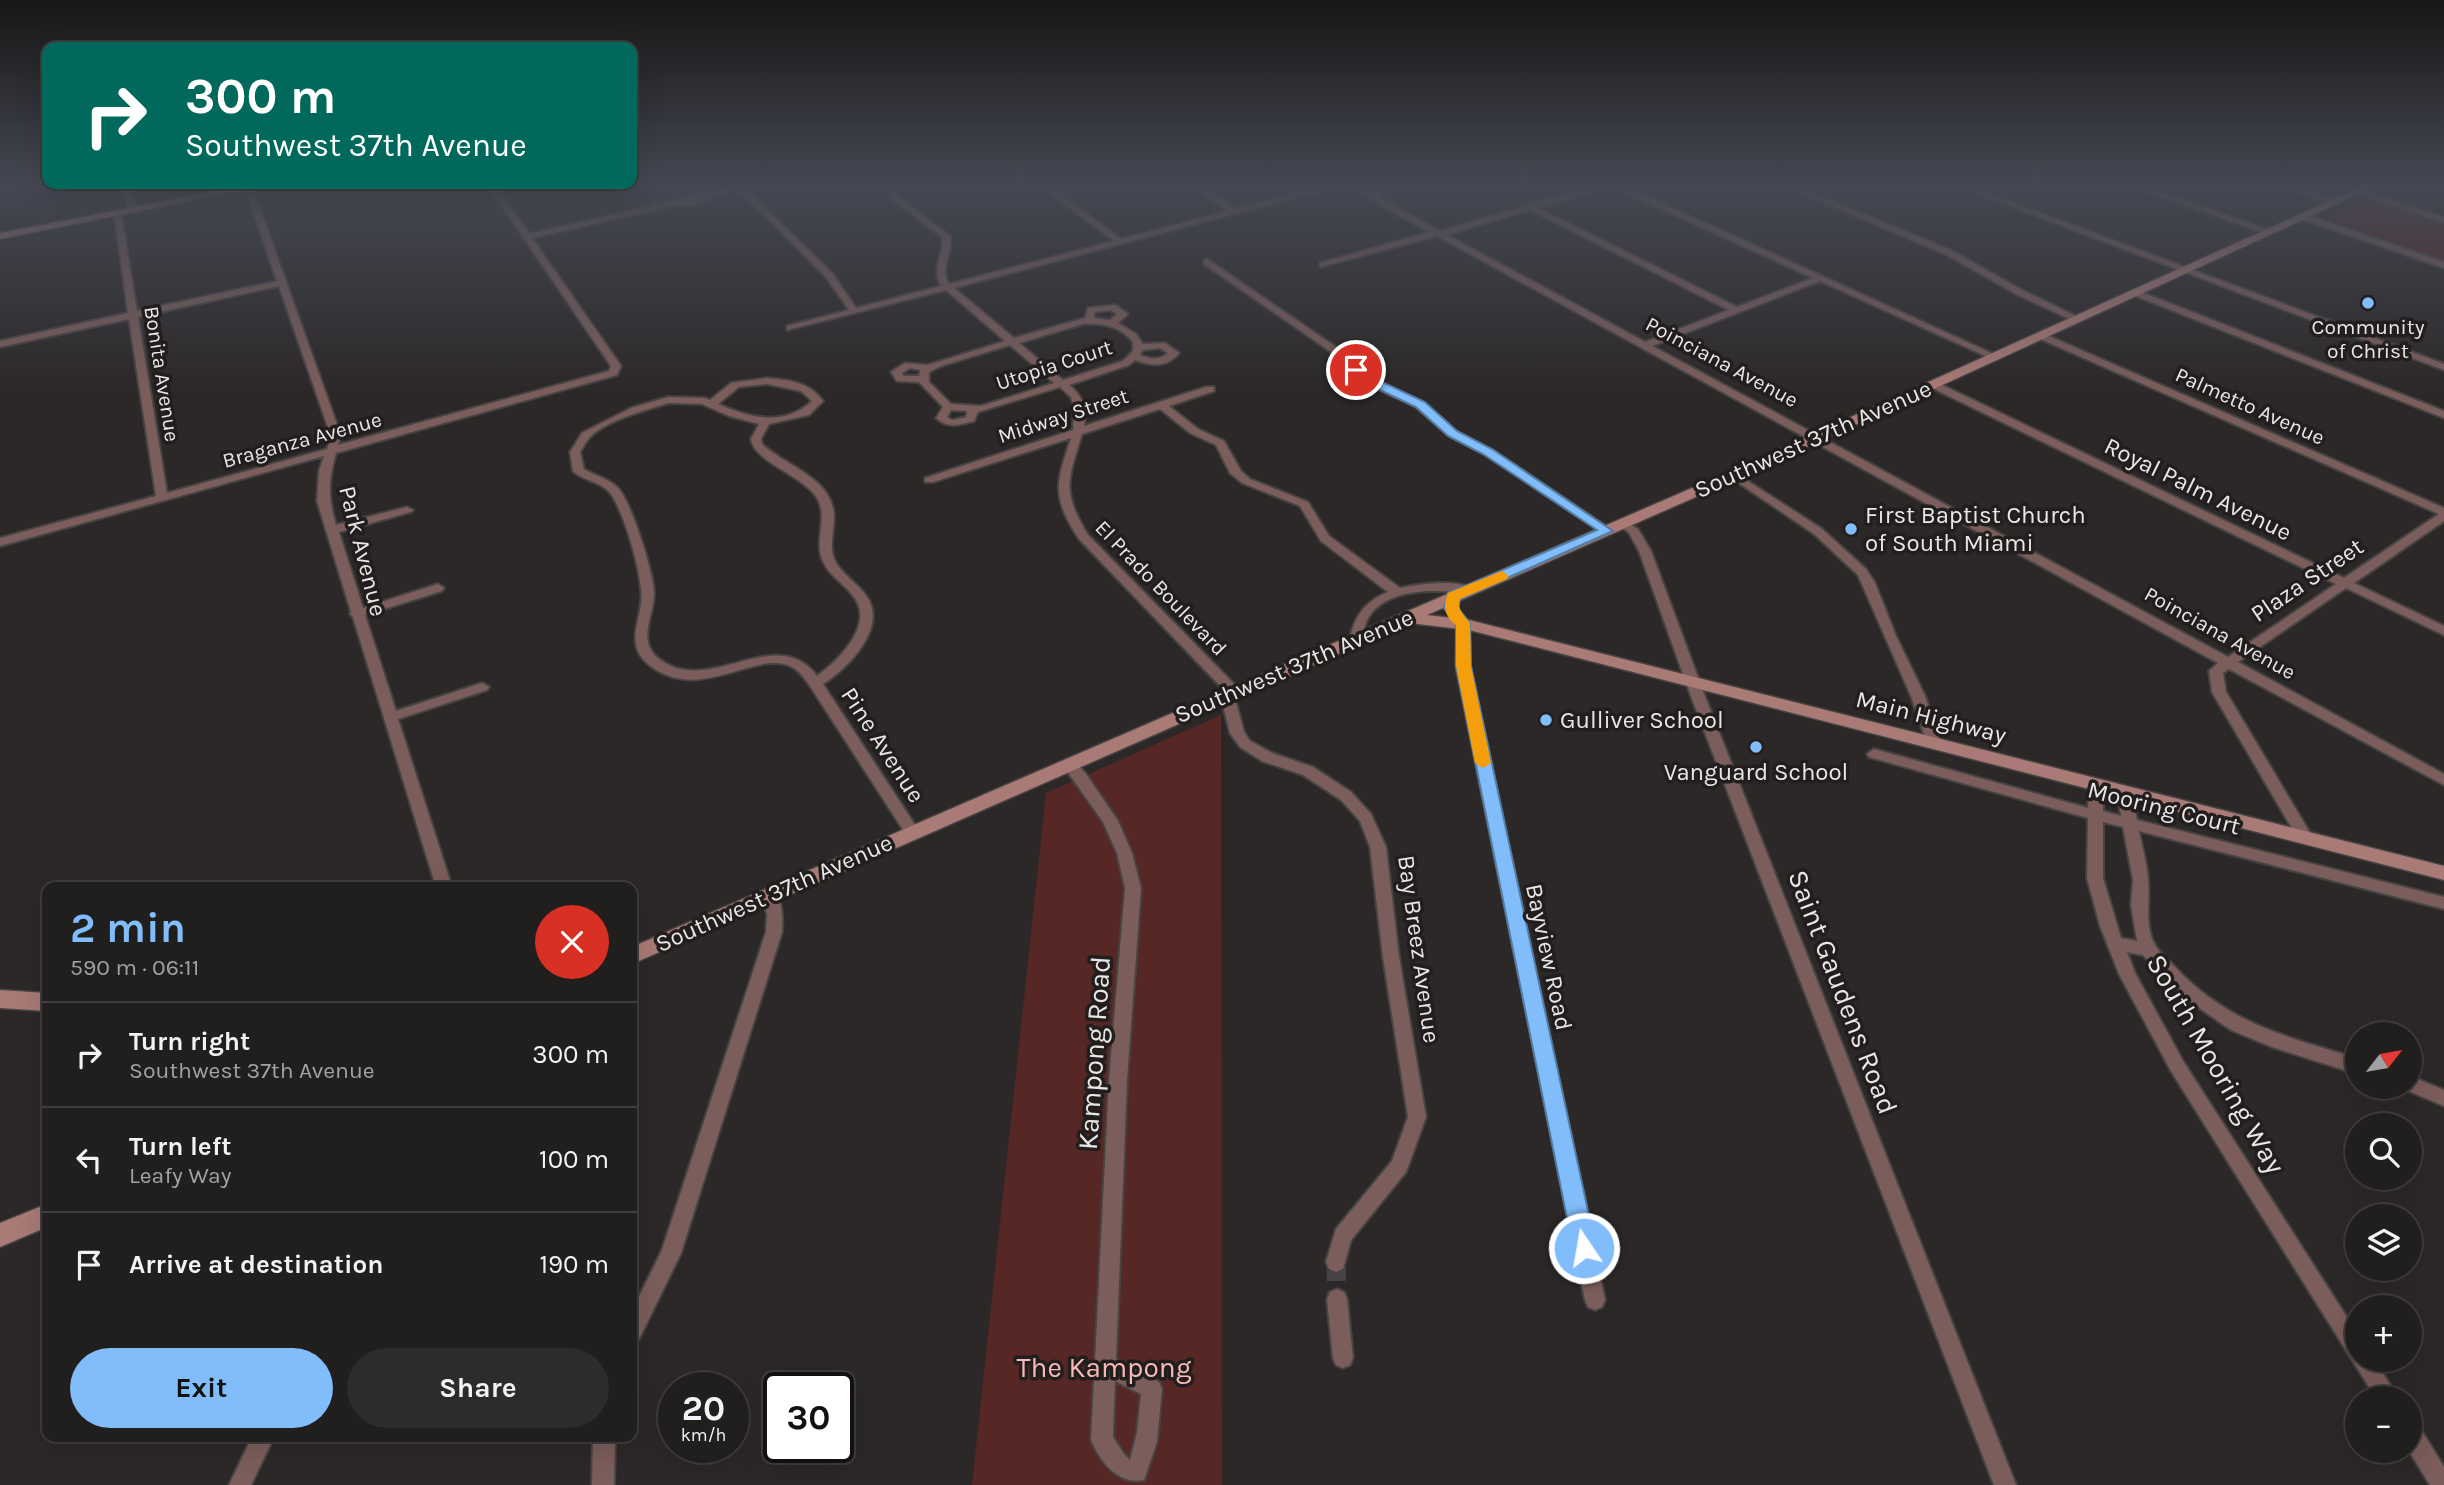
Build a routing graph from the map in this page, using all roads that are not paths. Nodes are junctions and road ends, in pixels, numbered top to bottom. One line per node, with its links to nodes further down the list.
1 (123, 253): 25 (street, Bonita Avenue)
2 (273, 253): 20 (street, Park Avenue)
3 (537, 253): 47 (street, Braganza Avenue)
4 (807, 253): 23 (street)
5 (946, 253): 21 (street)
6 (1069, 253): 21 (street)
7 (1366, 253): 16 (street)
8 (1474, 253): 33 (street, Poinciana Avenue)
9 (1623, 253): 24 (street)
10 (1766, 253): 19 (street)
11 (1949, 253): 26 (street)
12 (2142, 253): 18 (street)
13 (2223, 253): 18 (main road, Southwest 37th Avenue)
14 (2410, 253): 17 (street)
15 (1207, 262): 55 (street)
16 (1322, 265)
17 (2444, 265)
18 (2187, 270): 22 (main road, Southwest 37th Avenue); 35 (street)
19 (1821, 278): 24 (street); 34 (street)
20 (283, 282): 25 (street); 47 (street, Park Avenue)
21 (947, 286): 23 (street); 31 (street, El Prado Boulevard)
22 (2136, 293): 26 (main road, Southwest 37th Avenue); 43 (street)
23 (854, 311): 29 (street)
24 (1738, 311): 33 (street)
25 (133, 315): 32 (street); 50 (street, Bonita Avenue)
26 (2077, 319): 30 (main road, Southwest 37th Avenue)
27 (1089, 320): 28 (street, Utopia Court); 28 (street); 31 (street, Utopia Court)
28 (1112, 323): 38 (street, Utopia Court)
29 (790, 328)
30 (2041, 336): 34 (main road, Southwest 37th Avenue); 52 (street, Palmetto Avenue)
31 (1012, 341): 36 (street, Utopia Court); 38 (street, El Prado Boulevard)
32 (0, 344)
33 (1645, 345): 46 (street, Poinciana Avenue)
34 (1995, 357): 39 (main road, Southwest 37th Avenue)
35 (2444, 367)
36 (929, 368): 37 (street); 37 (street, Utopia Court)
37 (923, 379): 38 (street, Utopia Court)
38 (1062, 383): 45 (street, El Prado Boulevard)
39 (1934, 385): 46 (main road, Southwest 37th Avenue); 57 (street, Royal Palm Avenue)
40 (1210, 389): 42 (street, Midway Street)
41 (713, 403): 44 (street); 44 (street); 68 (street, Pine Avenue)
42 (1160, 404): 45 (street, Midway Street); 59 (street)
43 (2444, 415)
44 (765, 422): 68 (street)
45 (1078, 431): 49 (street, Midway Street); 70 (street, El Prado Boulevard)
46 (1816, 438): 48 (main road, Southwest 37th Avenue); 66 (street, Poinciana Avenue)
47 (332, 452): 50 (street, Braganza Avenue); 54 (street, Park Avenue)
48 (1734, 475): 53 (main road, Southwest 37th Avenue); 72 (street)
49 (929, 480)
50 (162, 499): 56 (street, Braganza Avenue)
51 (407, 510): 54 (street)
52 (2444, 514): 57 (street, Plaza Street)
53 (1624, 524): 55 (main road, Southwest 37th Avenue); 67 (street, Saint Gaudens Road)
54 (332, 530): 61 (street, Park Avenue)
55 (1607, 531): 60 (main road, Southwest 37th Avenue)
56 (0, 542)
57 (2345, 583): 64 (street, Royal Palm Avenue); 66 (street, Plaza Street)
58 (438, 588): 61 (street)
59 (1398, 593): 60 (street); 65 (street)
60 (1460, 593): 62 (main road, Southwest 37th Avenue); 63 (main road)
61 (356, 614): 71 (street, Park Avenue)
62 (1404, 618): 63 (main road, Main Highway); 65 (main road, Southwest 37th Avenue)
63 (1461, 623): 67 (main road, Main Highway); 98 (street, Bayview Road)
64 (2444, 631)
65 (1356, 638): 70 (main road, Southwest 37th Avenue)
66 (2227, 661): 75 (street, Poinciana Avenue); 81 (street)
67 (1693, 681): 72 (main road, Main Highway); 108 (street, Saint Gaudens Road)
68 (815, 683): 80 (street, Pine Avenue)
69 (482, 687): 71 (street)
70 (1230, 693): 74 (main road, Southwest 37th Avenue); 96 (street, Bay Breez Avenue)
71 (391, 718): 83 (street, Park Avenue)
72 (1934, 743): 76 (main road, Main Highway)
73 (1874, 754): 78 (street, Mooring Court)
74 (1069, 764): 80 (main road, Southwest 37th Avenue); 102 (street, Kampong Road)
75 (2444, 780)
76 (2096, 784): 77 (main road, Main Highway); 78 (street, South Mooring Way)
77 (2124, 791): 79 (street, South Mooring Way); 81 (main road, Main Highway)
78 (2096, 815): 79 (street, Mooring Court); 86 (street, South Mooring Way)
79 (2130, 823): 85 (street, Mooring Court); 87 (street, South Mooring Way)
80 (912, 832): 84 (main road, Southwest 37th Avenue)
81 (2305, 838): 82 (main road, Main Highway)
82 (2444, 873)
83 (442, 882)
84 (770, 894): 88 (main road, Southwest 37th Avenue); 99 (street)
85 (2444, 903)
86 (2115, 944): 87 (street); 100 (street, South Mooring Way)
87 (2148, 949): 91 (street)
88 (637, 954)
89 (0, 999): 90 (main road)
90 (42, 1002)
91 (2345, 1062)
92 (2422, 1089): 93 (street)
93 (2444, 1098)
94 (42, 1217): 95 (main road)
95 (0, 1235)
96 (1336, 1262)
97 (1338, 1298): 101 (street)
98 (1595, 1300)
99 (637, 1322)
100 (2345, 1332)
101 (1343, 1358)
102 (1105, 1364): 102 (street, Kampong Road)
103 (261, 1442): 106 (street)
104 (604, 1442): 107 (street)
105 (2422, 1452): 109 (street)
106 (240, 1485)
107 (603, 1485)
108 (2005, 1485)
109 (2443, 1485)

